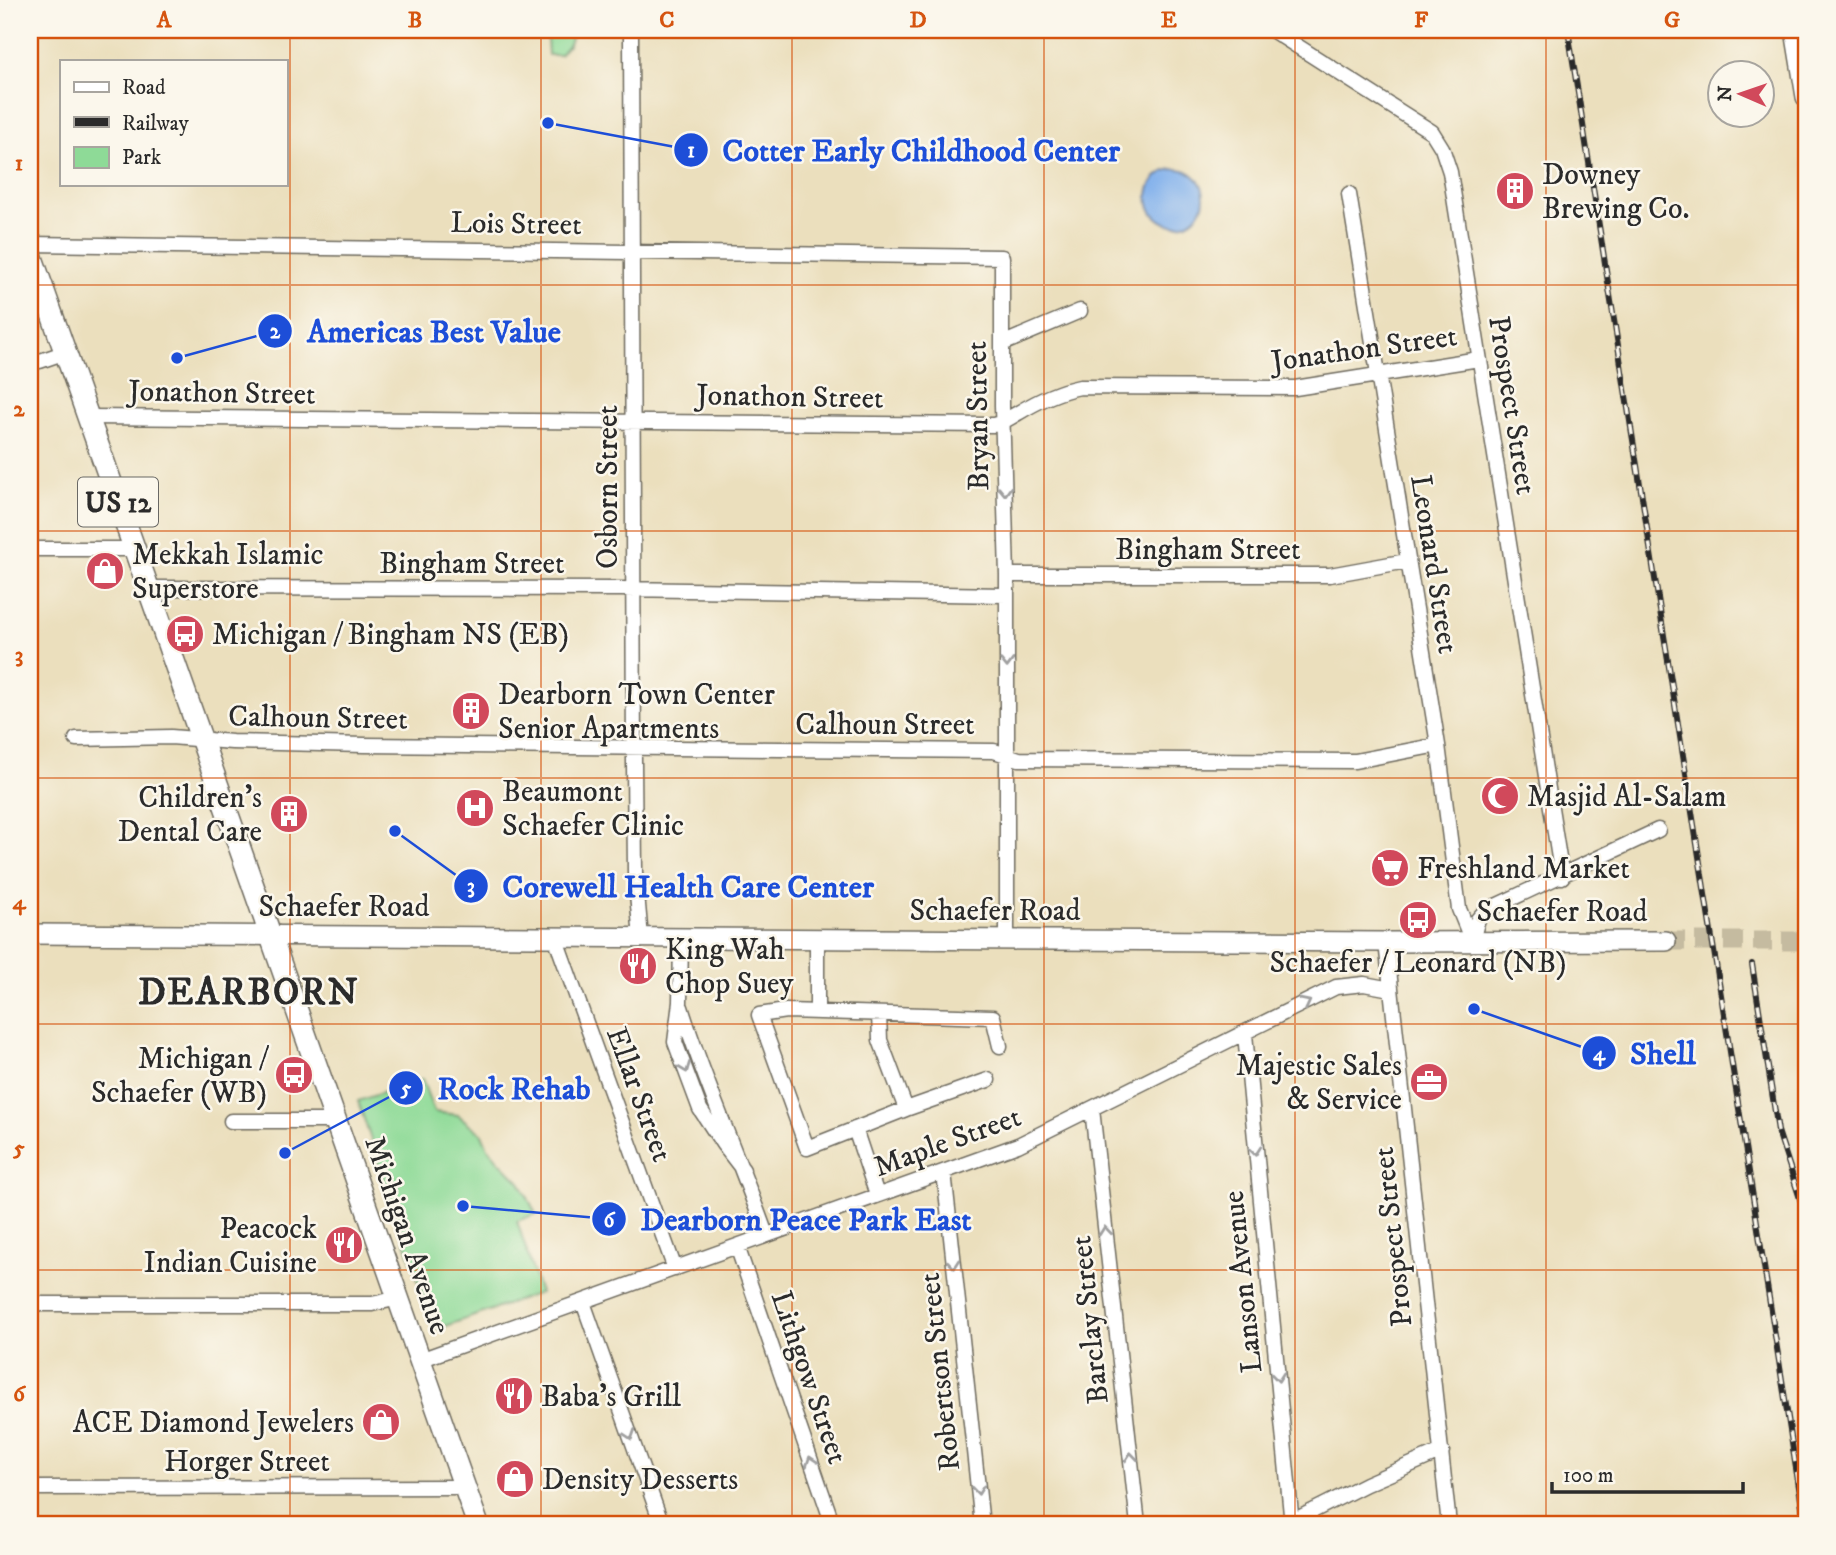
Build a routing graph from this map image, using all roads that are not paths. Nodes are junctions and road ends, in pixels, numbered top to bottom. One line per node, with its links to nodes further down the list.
1 (1272, 30): 14 (street, Prospect Street)
2 (1796, 30): 4 (highway); 5 (main road)
3 (631, 35): 8 (street, Osborn Street)
4 (1806, 37)
5 (1805, 88)
6 (1349, 194): 16 (street, Leonard Street)
7 (30, 244): 8 (street, Lois Street)
8 (631, 251): 10 (street, Lois Street); 18 (street, Osborn Street)
9 (30, 252): 13 (main road, Michigan Avenue / US 12)
10 (1002, 257): 12 (street, Bryan Street)
11 (1080, 311): 12 (street)
12 (1002, 344): 19 (street, Bryan Street)
13 (66, 352): 15 (street); 17 (main road, Michigan Avenue / US 12)
14 (1479, 359): 16 (street, Jonathon Street); 33 (street, Prospect Street)
15 (30, 361)
16 (1379, 376): 19 (street, Jonathon Street); 22 (street, Leonard Street)
17 (88, 417): 18 (street, Jonathon Street); 21 (main road, Michigan Avenue / US 12)
18 (632, 420): 19 (street, Jonathon Street); 25 (street, Osborn Street)
19 (1002, 423): 23 (street, Bryan Street, one-way to 23)
20 (30, 549): 21 (street)
21 (135, 550): 24 (main road, Michigan Avenue / US 12)
22 (1407, 561): 23 (street, Bingham Street); 29 (street, Leonard Street)
23 (1007, 575): 26 (street, Bryan Street)
24 (149, 588): 25 (street, Bingham Street); 28 (main road, Michigan Avenue / US 12)
25 (634, 590): 26 (street, Bingham Street); 30 (street, Osborn Street)
26 (1006, 595): 31 (street, one-way to 31)
27 (76, 739): 28 (street, Calhoun Street)
28 (202, 740): 30 (street, Calhoun Street); 35 (main road, Michigan Avenue / US 12)
29 (1438, 745): 31 (street, Calhoun Street); 41 (street, Leonard Street)
30 (634, 748): 31 (street, Calhoun Street); 37 (street, Osborn Street)
31 (1008, 755): 40 (street)
32 (1658, 830): 33 (street)
33 (1562, 877): 41 (street)
34 (30, 934): 35 (main road, Schaefer Road)
35 (271, 934): 36 (main road, Schaefer Road); 53 (main road, Michigan Avenue / US 12)
36 (555, 937): 37 (main road, Schaefer Road); 59 (street, Ellar Street)
37 (640, 938): 38 (main road, Schaefer Road)
38 (681, 939): 39 (main road, Schaefer Road); 57 (street)
39 (817, 939): 40 (main road, Schaefer Road); 45 (street)
40 (1007, 940): 43 (main road, Schaefer Road)
41 (1472, 941): 42 (main road, Schaefer Road); 43 (main road, Schaefer Road)
42 (1666, 941)
43 (1387, 942): 44 (street, Prospect Street)
44 (1391, 989): 47 (street, Maple Street, one-way to 44); 64 (street, Prospect Street)
45 (817, 1012): 46 (street); 54 (street)
46 (878, 1014): 48 (street); 50 (street)
47 (1245, 1034): 51 (street, Maple Street); 67 (street, Lanson Avenue, one-way to 67)
48 (1000, 1046)
49 (988, 1080): 50 (street)
50 (906, 1109): 54 (street)
51 (1092, 1109): 55 (street, Maple Street); 72 (street, Barclay Street, one-way to 51)
52 (231, 1121): 53 (street)
53 (336, 1121): 60 (main road, Michigan Avenue / US 12)
54 (855, 1129): 56 (street)
55 (944, 1172): 56 (street, Maple Street); 71 (street, Robertson Street, one-way to 71)
56 (877, 1195): 57 (street, Maple Street)
57 (766, 1235): 58 (street, Maple Street)
58 (737, 1246): 59 (street, Maple Street); 70 (street, Lithgow Street, one-way to 58)
59 (675, 1269): 61 (street, Maple Street)
60 (399, 1298): 62 (street); 63 (main road, Michigan Avenue / US 12)
61 (583, 1301): 63 (street, Maple Street); 69 (street, one-way to 69)
62 (30, 1304)
63 (420, 1360): 65 (main road, Michigan Avenue / US 12)
64 (1441, 1451): 67 (street); 73 (street, Prospect Street)
65 (464, 1487): 66 (street, Horger Street); 68 (main road, Michigan Avenue / US 12)
66 (30, 1488)
67 (1290, 1524)
68 (478, 1525)
69 (662, 1525)
70 (833, 1525)
71 (982, 1525)
72 (1138, 1525)
73 (1449, 1525)

